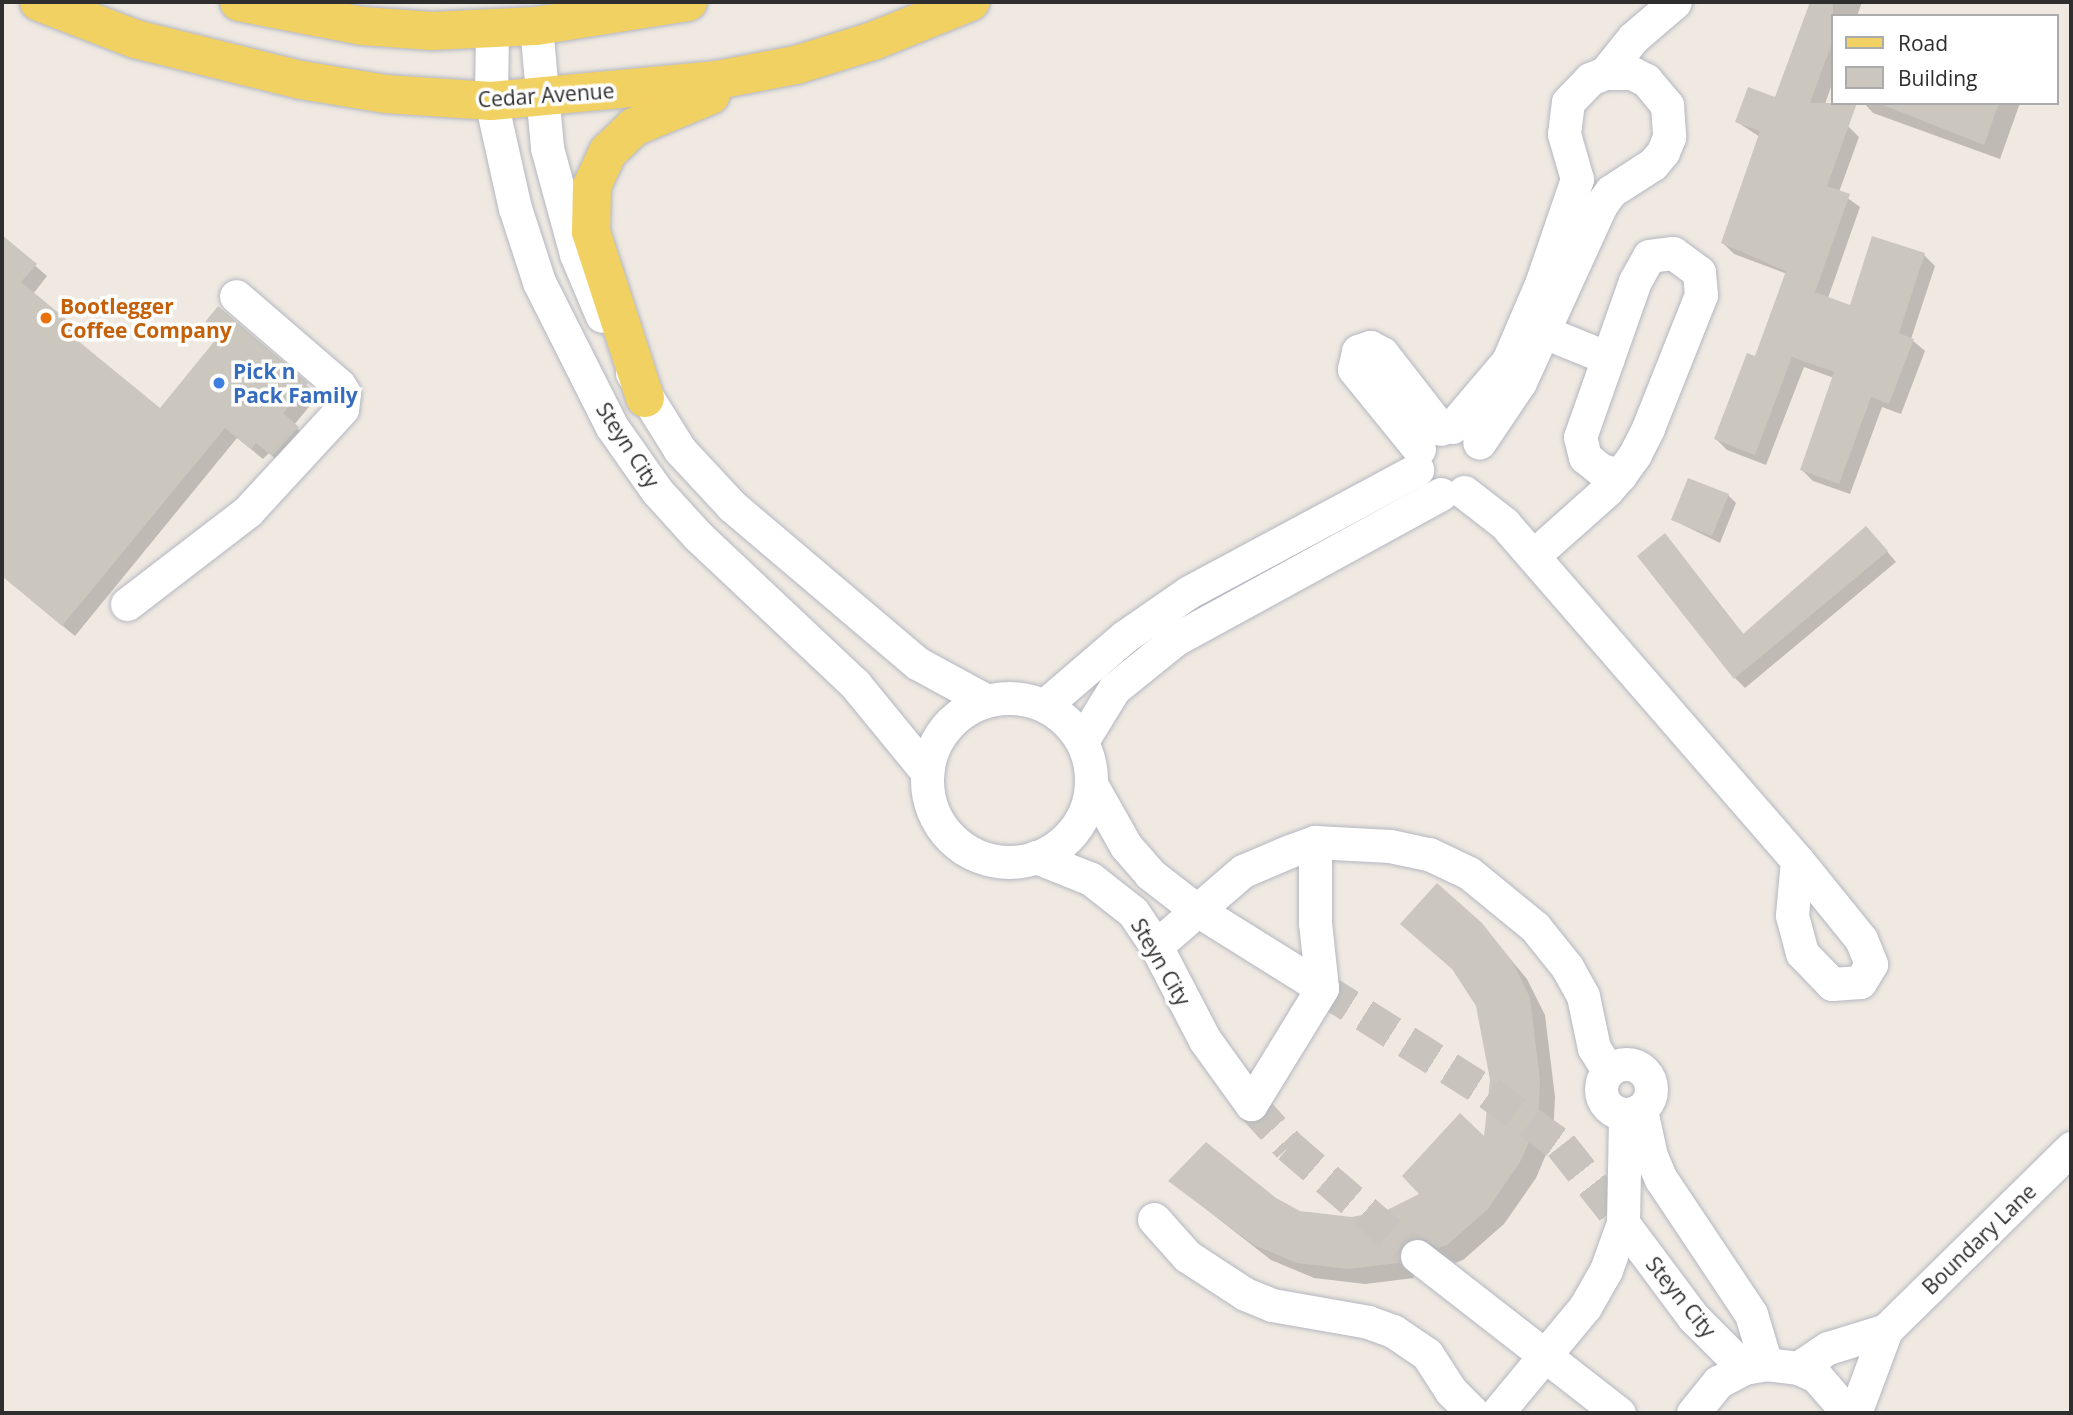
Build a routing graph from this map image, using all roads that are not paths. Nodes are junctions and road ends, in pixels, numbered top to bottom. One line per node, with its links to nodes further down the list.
1 (39, 2): 12 (main road, Cedar Avenue)
2 (239, 2): 8 (main road)
3 (688, 2): 7 (main road)
4 (970, 2): 9 (main road, Cedar Avenue)
5 (1675, 2): 10 (street)
6 (1695, 2): 10 (street)
7 (536, 26): 8 (main road); 11 (street, Steyn City)
8 (492, 29): 12 (street, Steyn City)
9 (796, 65): 11 (main road, Cedar Avenue); 16 (main road)
10 (1618, 73): 14 (street); 17 (street)
11 (539, 99): 12 (main road, Cedar Avenue); 16 (street, Steyn City)
12 (491, 102): 25 (street, Steyn City)
13 (236, 296): 21 (street)
14 (1544, 332): 15 (street); 17 (street)
15 (1608, 358): 18 (street); 18 (street)
16 (645, 398): 22 (street, Steyn City)
17 (1442, 443): 19 (street); 19 (street); 23 (street)
18 (1620, 475): 20 (street)
19 (1461, 488): 20 (street); 24 (street)
20 (1533, 556): 29 (street)
21 (127, 604)
22 (985, 700): 23 (street); 25 (street)
23 (1045, 705): 24 (street)
24 (1082, 741): 26 (street)
25 (927, 772): 28 (street)
26 (1091, 783): 28 (street); 30 (street)
27 (1315, 842): 30 (street); 32 (street); 33 (street)
28 (1036, 858): 31 (street, Steyn City)
29 (1797, 860)
30 (1195, 908): 31 (street); 32 (street)
31 (1156, 946): 32 (street, Steyn City)
32 (1322, 988)
33 (1633, 1112): 36 (street); 40 (street)
34 (2071, 1148): 38 (street, Boundary Lane)
35 (1154, 1219): 42 (street)
36 (1623, 1223): 39 (street); 40 (street, Steyn City)
37 (1418, 1256): 39 (street)
38 (1886, 1330): 40 (street, Boundary Lane); 46 (street, Boundary Lane)
39 (1545, 1353): 41 (street); 43 (street)
40 (1769, 1367): 44 (street, Boundary Lane); 45 (street, Steyn City)
41 (1603, 1411)
42 (1473, 1413)
43 (1497, 1413)
44 (1693, 1413)
45 (1848, 1413)
46 (1855, 1413)

